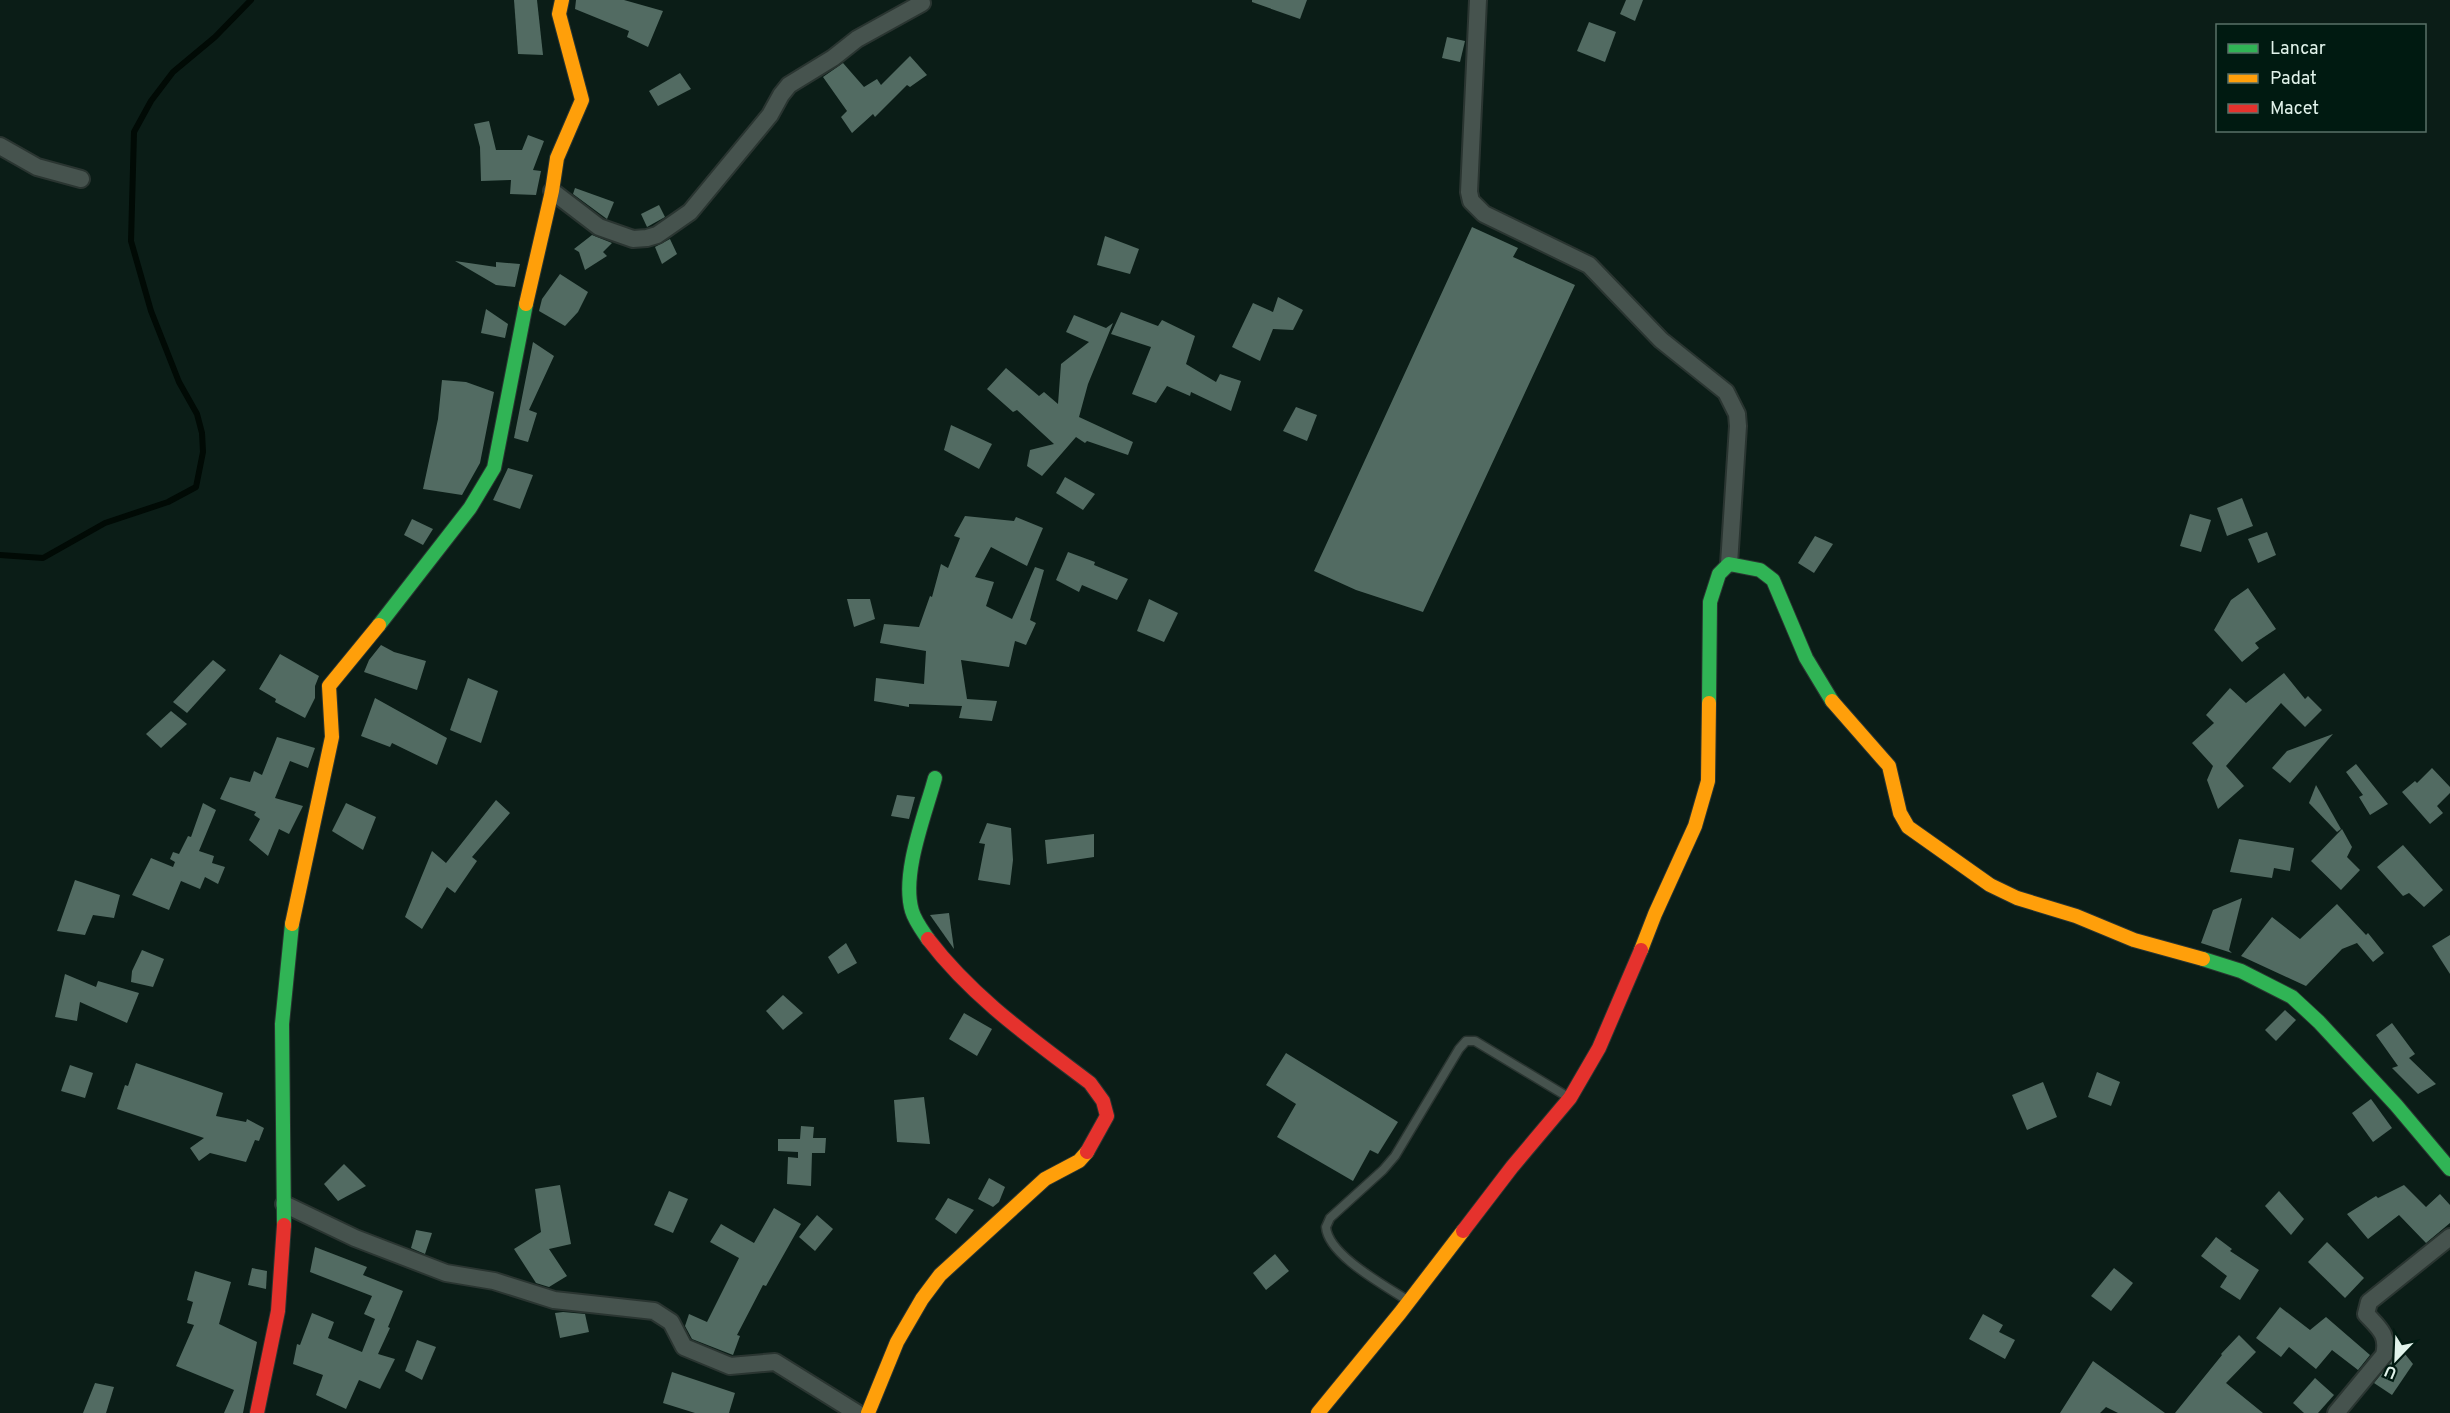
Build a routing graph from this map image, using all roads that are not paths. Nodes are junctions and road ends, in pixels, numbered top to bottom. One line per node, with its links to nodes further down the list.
1 (562, 0): 6 (street)
2 (1478, 0): 7 (street)
3 (922, 3): 6 (street)
4 (0, 146): 5 (street)
5 (81, 179)
6 (552, 191): 11 (street)
7 (1729, 564): 9 (street); 10 (street)
8 (935, 778): 16 (street)
9 (1570, 1098): 13 (street); 13 (lane)
10 (2450, 1169)
11 (284, 1204): 14 (street); 15 (street)
12 (2450, 1237): 18 (street)
13 (1410, 1301): 17 (street)
14 (257, 1413)
15 (857, 1413)
16 (868, 1413)
17 (1318, 1413)
18 (2336, 1413)

